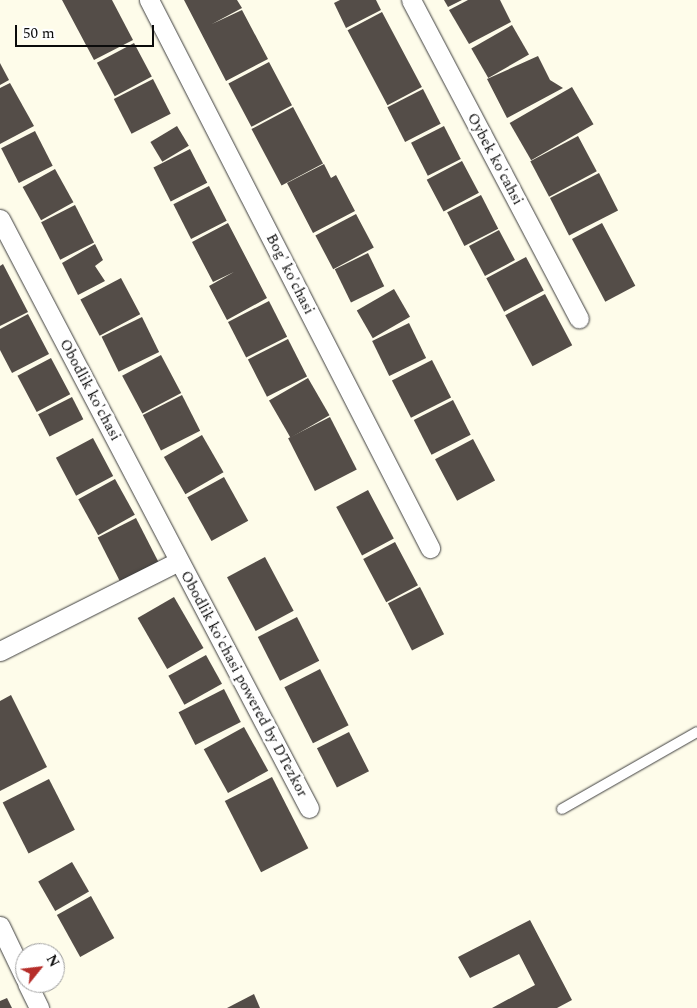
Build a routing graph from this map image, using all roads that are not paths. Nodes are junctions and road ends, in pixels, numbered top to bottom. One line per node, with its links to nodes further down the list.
1 (149, 0): 5 (street, Bog' ko'chasi)
2 (411, 0): 4 (street, Oybek ko'cahsi)
3 (0, 219): 6 (street, Obodlik ko'chasi)
4 (579, 318)
5 (430, 548)
6 (179, 560): 7 (street); 9 (street, Obodlik ko'chasi powered by DTezkor)
7 (0, 651)
8 (697, 732): 10 (lane)
9 (309, 808)
10 (562, 809)
11 (0, 926): 12 (street)
12 (15, 957)
13 (32, 993): 14 (street)
14 (39, 1008)

